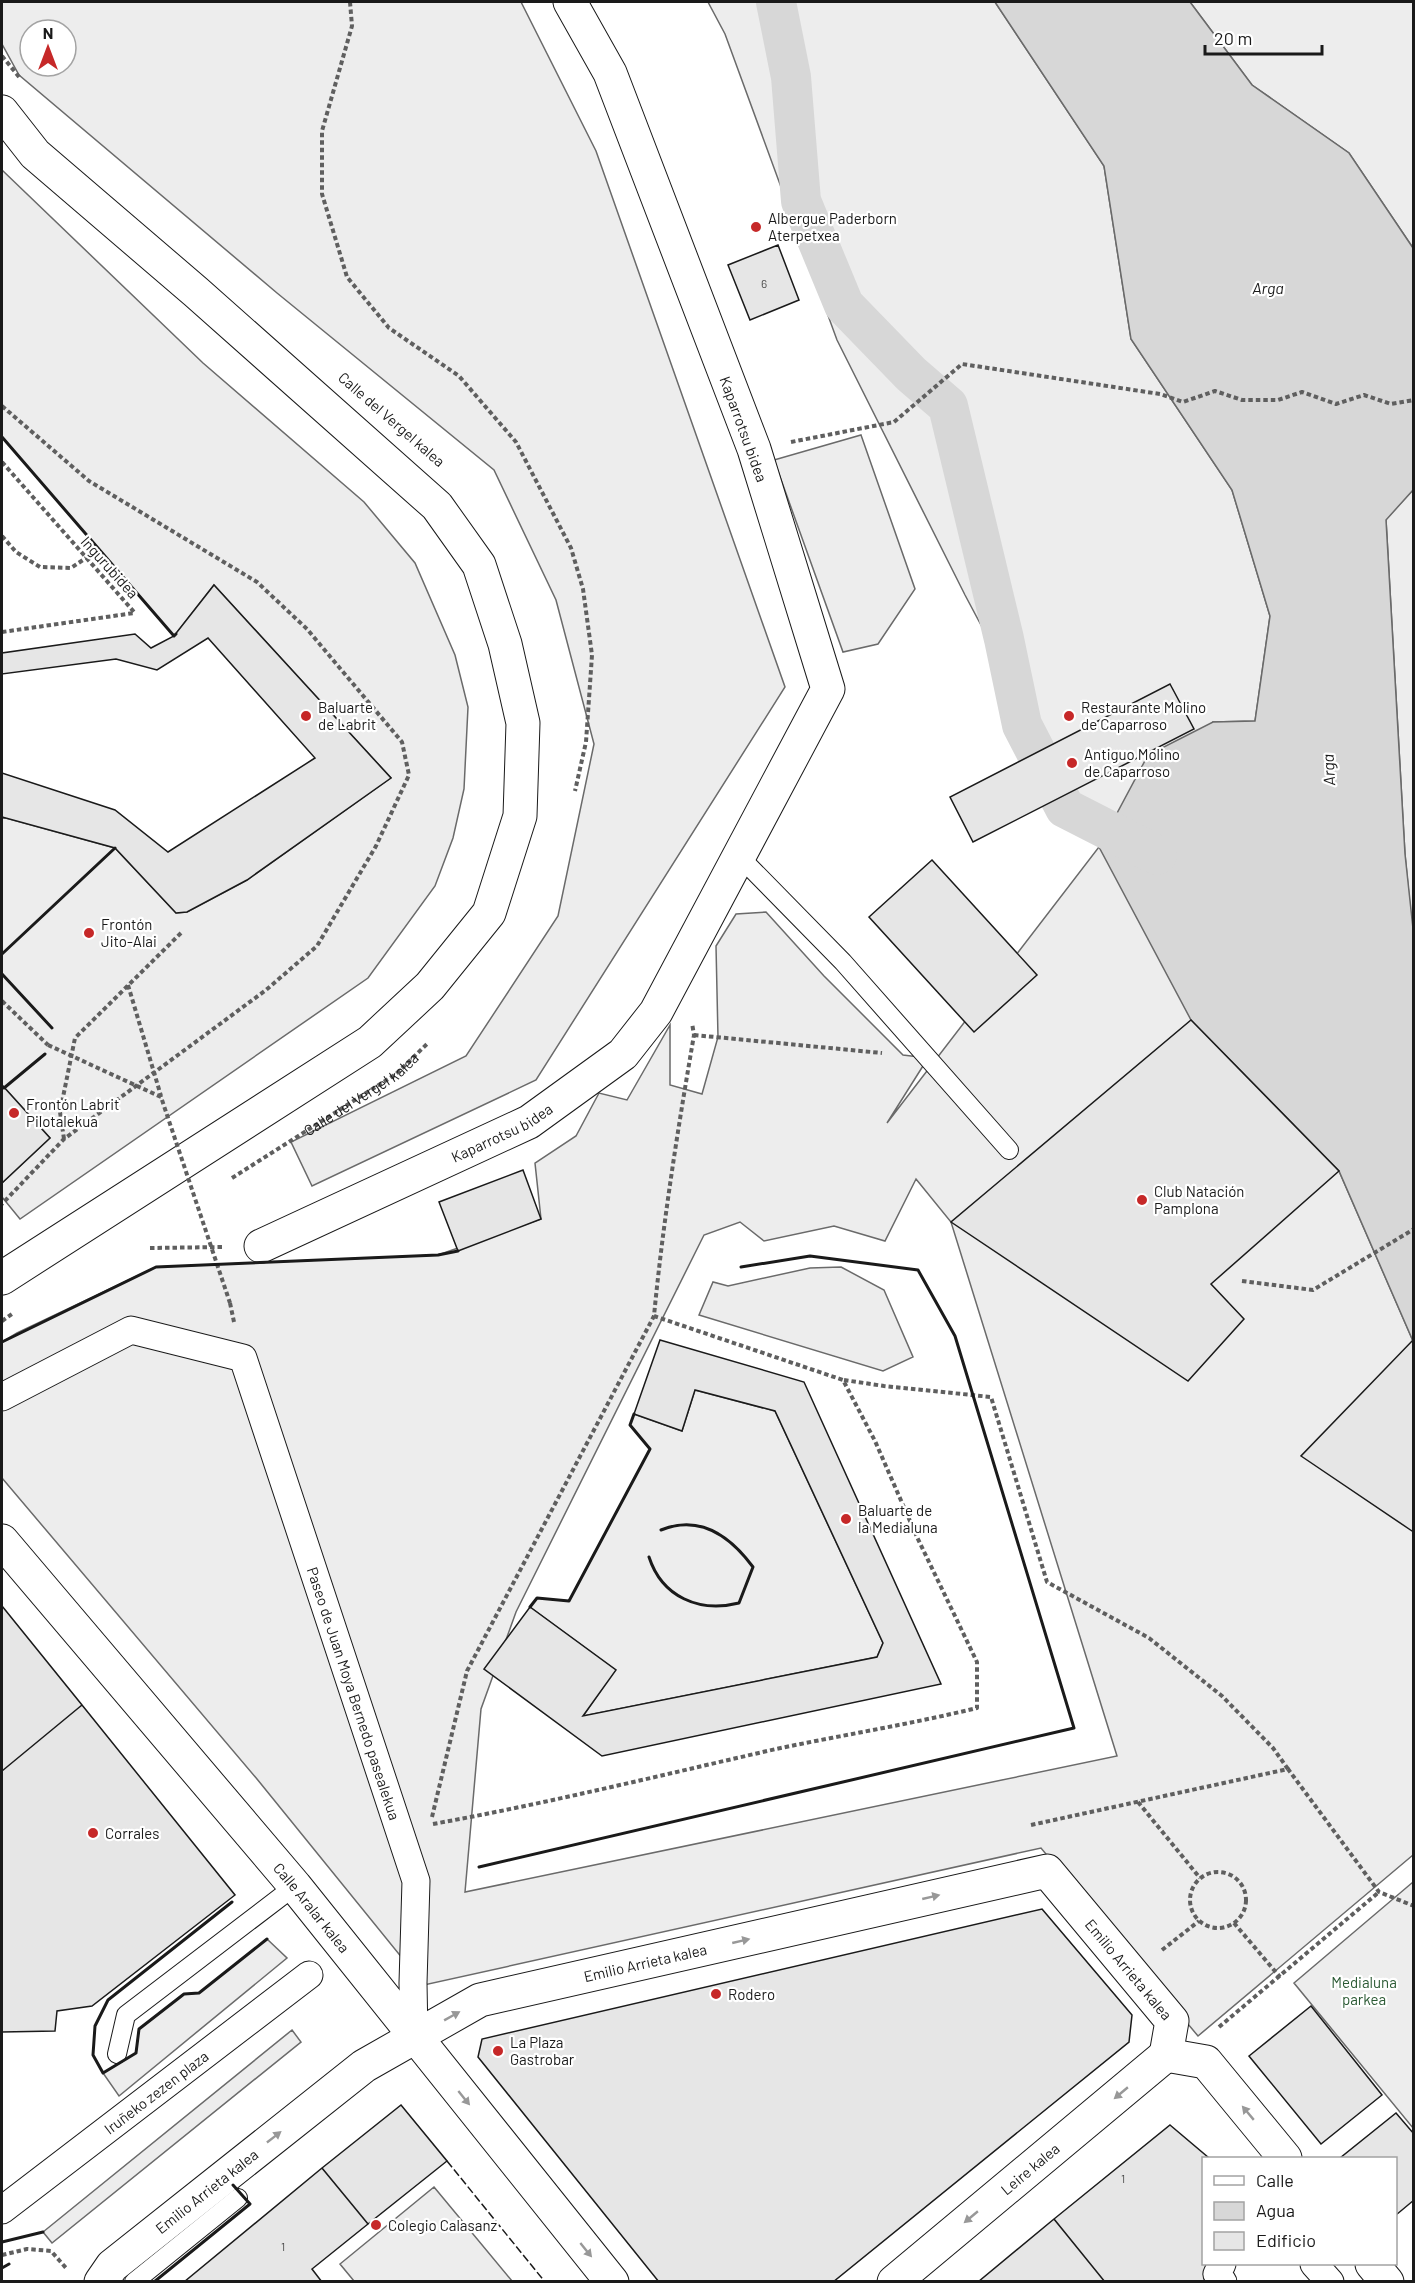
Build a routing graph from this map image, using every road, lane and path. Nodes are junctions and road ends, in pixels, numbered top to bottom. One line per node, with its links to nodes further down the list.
1 (350, 2): 13 (path)
2 (570, 2): 8 (street, Kaparrotsu bidea)
3 (2, 56): 4 (path)
4 (27, 87)
5 (2, 112): 32 (street)
6 (1413, 399): 8 (path)
7 (2, 406): 23 (path)
8 (754, 449): 14 (street, Kaparrotsu bidea)
9 (2, 462): 11 (path, Ingurubidea)
10 (2, 536): 11 (path)
11 (86, 558): 12 (path, Ingurubidea)
12 (2, 632)
13 (575, 791)
14 (738, 855): 16 (street, Kaparrotsu bidea); 21 (lane)
15 (183, 931): 17 (path)
16 (683, 960): 20 (path); 30 (street, Kaparrotsu bidea)
17 (128, 985): 22 (path, bridge); 23 (path)
18 (2, 1001): 22 (path, bridge)
19 (435, 1035): 25 (path, Calle del Vergel kalea)
20 (694, 1035): 21 (path); 36 (path)
21 (928, 1058): 24 (lane)
22 (161, 1097): 34 (path, bridge)
23 (64, 1139): 28 (path)
24 (1009, 1150)
25 (225, 1182)
26 (205, 1195): 27 (path)
27 (195, 1201)
28 (2, 1204)
29 (1413, 1228): 33 (path)
30 (261, 1246): 31 (path)
31 (150, 1248)
32 (2, 1278)
33 (1242, 1281)
34 (230, 1303)
35 (22, 1308): 37 (path)
36 (654, 1316): 38 (path); 38 (path)
37 (2, 1321)
38 (843, 1380): 41 (path)
39 (2, 1397): 54 (street, Paseo de Juan Moya Bernedo pasealekua)
40 (2, 1541): 45 (street, Calle Aralar kalea)
41 (1287, 1769): 42 (path); 46 (path)
42 (1138, 1802): 43 (path); 44 (path)
43 (1031, 1825)
44 (1200, 1878): 48 (path); 49 (path)
45 (295, 1886): 54 (street, Calle Aralar kalea); 55 (lane)
46 (1379, 1892): 47 (path); 52 (path)
47 (1413, 1906)
48 (1199, 1921): 49 (path); 50 (path)
49 (1234, 1923): 52 (path)
50 (1154, 1956)
51 (309, 1976): 59 (street, Iruñeko zezen plaza)
52 (1280, 1977): 53 (path)
53 (1216, 2030)
54 (414, 2036): 56 (street, Emilio Arrieta kalea, one-way to 56); 65 (street, Emilio Arrieta kalea, one-way to 54); 67 (street, Calle Aralar kalea, one-way to 67)
55 (117, 2054)
56 (1166, 2055): 57 (street, one-way to 56); 68 (street, Leire kalea, one-way to 68)
57 (1285, 2157)
58 (238, 2198): 66 (lane)
59 (2, 2210)
60 (2, 2255): 64 (path)
61 (1222, 2265): 69 (street)
62 (1315, 2265): 70 (street)
63 (1373, 2265): 71 (street)
64 (66, 2268)
65 (100, 2282)
66 (134, 2282)
67 (612, 2282)
68 (894, 2282)
69 (1223, 2282)
70 (1330, 2282)
71 (1387, 2282)

